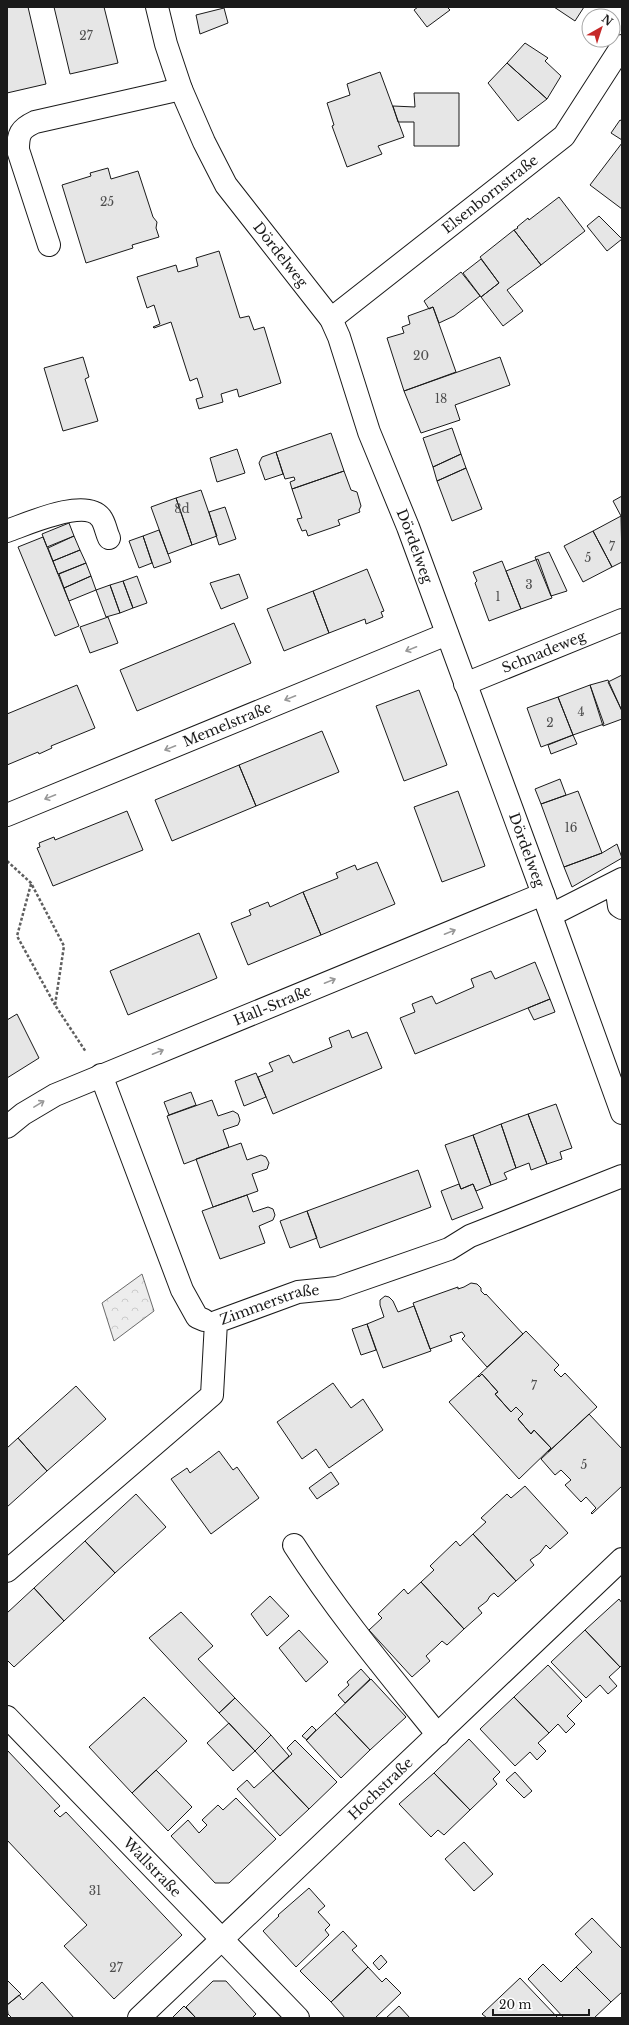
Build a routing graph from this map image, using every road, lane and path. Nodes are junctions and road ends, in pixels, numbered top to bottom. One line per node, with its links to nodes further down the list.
1 (157, 7): 3 (street, Dördelweg)
2 (622, 46): 5 (street, Elsenbornstraße)
3 (181, 89): 4 (street); 5 (street, Dördelweg)
4 (49, 246)
5 (330, 319): 9 (street, Dördelweg)
6 (7, 531): 7 (street)
7 (109, 538)
8 (622, 620): 10 (street, Schnadeweg)
9 (447, 634): 10 (street, Dördelweg); 11 (street, Memelstraße, one-way to 11)
10 (465, 684): 16 (street, Dördelweg)
11 (7, 815)
12 (7, 861): 15 (path)
13 (622, 879): 18 (street)
14 (622, 882): 17 (street)
15 (31, 883): 19 (path); 19 (path)
16 (543, 894): 18 (street, Dördelweg); 20 (street, Hall-Straße, one-way to 16)
17 (622, 908)
18 (551, 915): 21 (street, Dördelweg)
19 (55, 1005): 20 (path)
20 (101, 1075): 22 (street, Hall-Straße, one-way to 20); 24 (street, Zimmerstraße)
21 (622, 1113)
22 (7, 1127)
23 (622, 1176): 27 (street, Zimmerstraße)
24 (204, 1320)
25 (294, 1545): 29 (street)
26 (622, 1559): 29 (street, Hochstraße)
27 (7, 1571)
28 (7, 1718): 30 (street, Wallstraße)
29 (438, 1735): 30 (street, Hochstraße)
30 (222, 1940): 31 (street, Hochstraße); 32 (street, Wallstraße)
31 (139, 2018)
32 (298, 2018)

